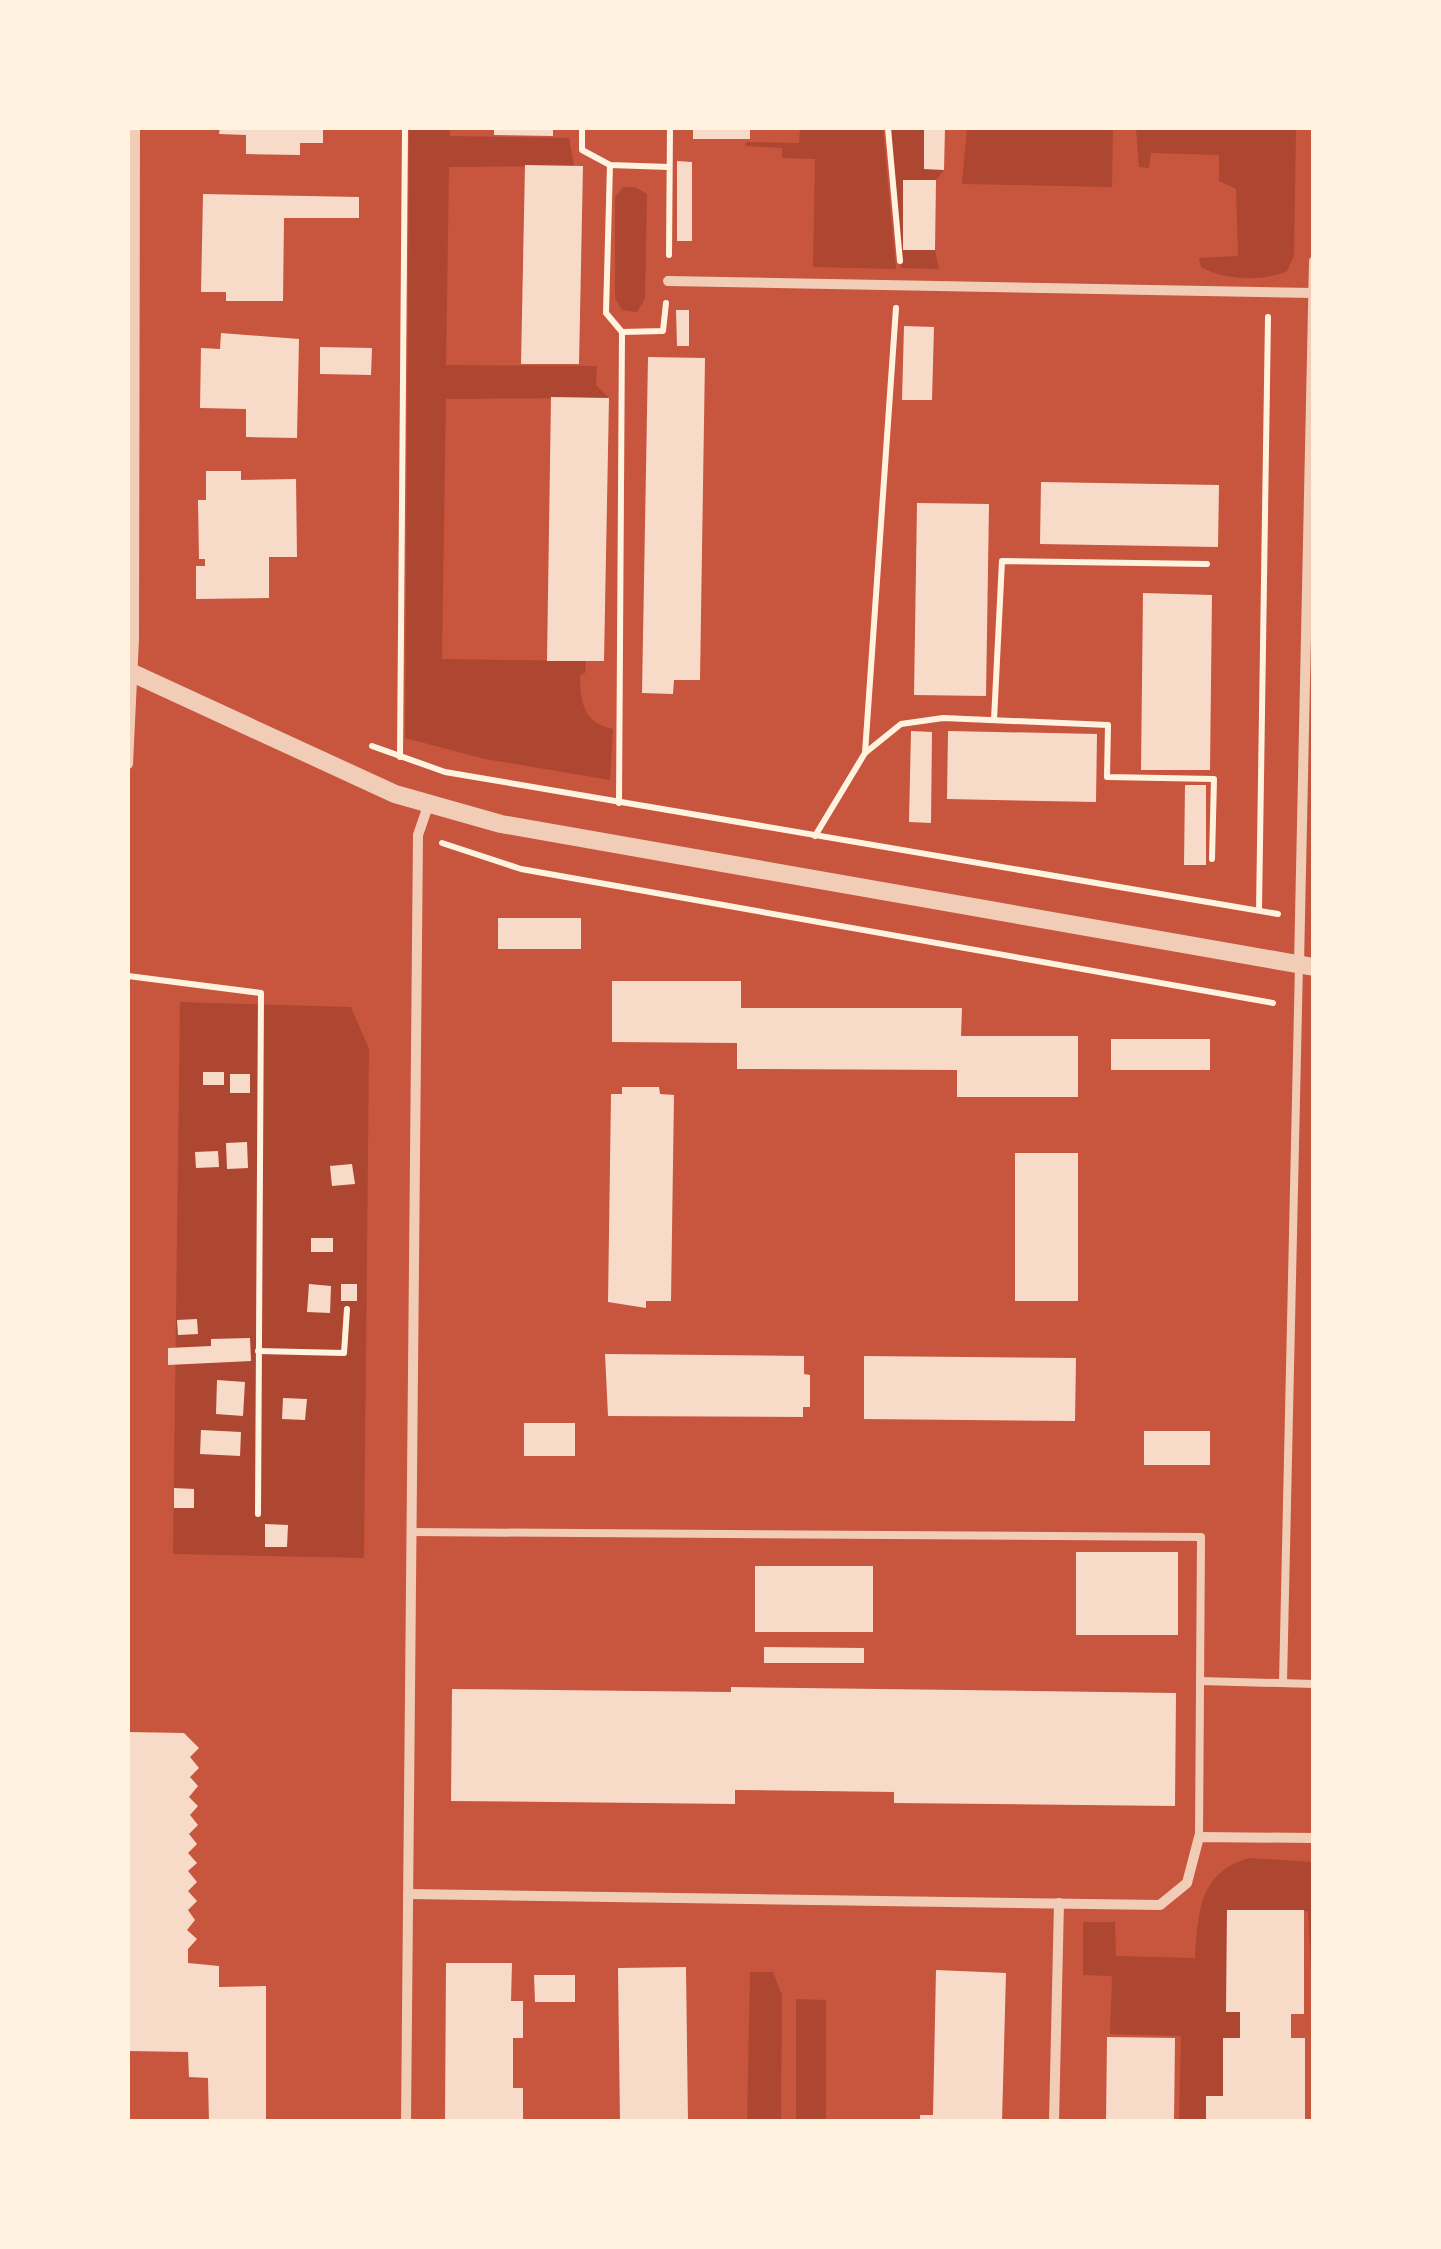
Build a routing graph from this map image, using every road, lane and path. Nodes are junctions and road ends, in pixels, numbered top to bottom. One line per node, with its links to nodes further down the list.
1 (135, 128): 13 (street)
2 (405, 128): 17 (path)
3 (582, 128): 6 (path)
4 (670, 128): 6 (path)
5 (888, 128): 9 (path)
6 (610, 166): 20 (path)
7 (1314, 261): 11 (street)
8 (668, 281): 9 (street)
9 (900, 285): 10 (street); 16 (path)
10 (1269, 293): 11 (street); 24 (path)
11 (1313, 294): 25 (street)
12 (1207, 564): 14 (path)
13 (130, 672): 18 (street); 19 (street)
14 (994, 720): 16 (path); 23 (path)
15 (359, 743): 17 (path)
16 (865, 754): 22 (path)
17 (400, 755): 19 (path); 20 (path)
18 (128, 764)
19 (395, 794): 21 (street)
20 (619, 803): 22 (path)
21 (428, 806): 26 (street); 31 (street)
22 (816, 836): 24 (path)
23 (1212, 859)
24 (1258, 910): 25 (path)
25 (1300, 918): 26 (street)
26 (1306, 965): 33 (lane)
27 (128, 976): 29 (path)
28 (347, 1309): 29 (path)
29 (258, 1350): 30 (path)
30 (258, 1514)
31 (411, 1532): 32 (lane); 37 (street)
32 (1200, 1681): 33 (lane); 35 (lane)
33 (1283, 1683): 34 (lane)
34 (1314, 1684)
35 (1199, 1838): 36 (street); 38 (street)
36 (1314, 1838)
37 (408, 1894): 38 (street); 39 (street)
38 (1059, 1903): 40 (street)
39 (406, 2122)
40 (1054, 2122)

